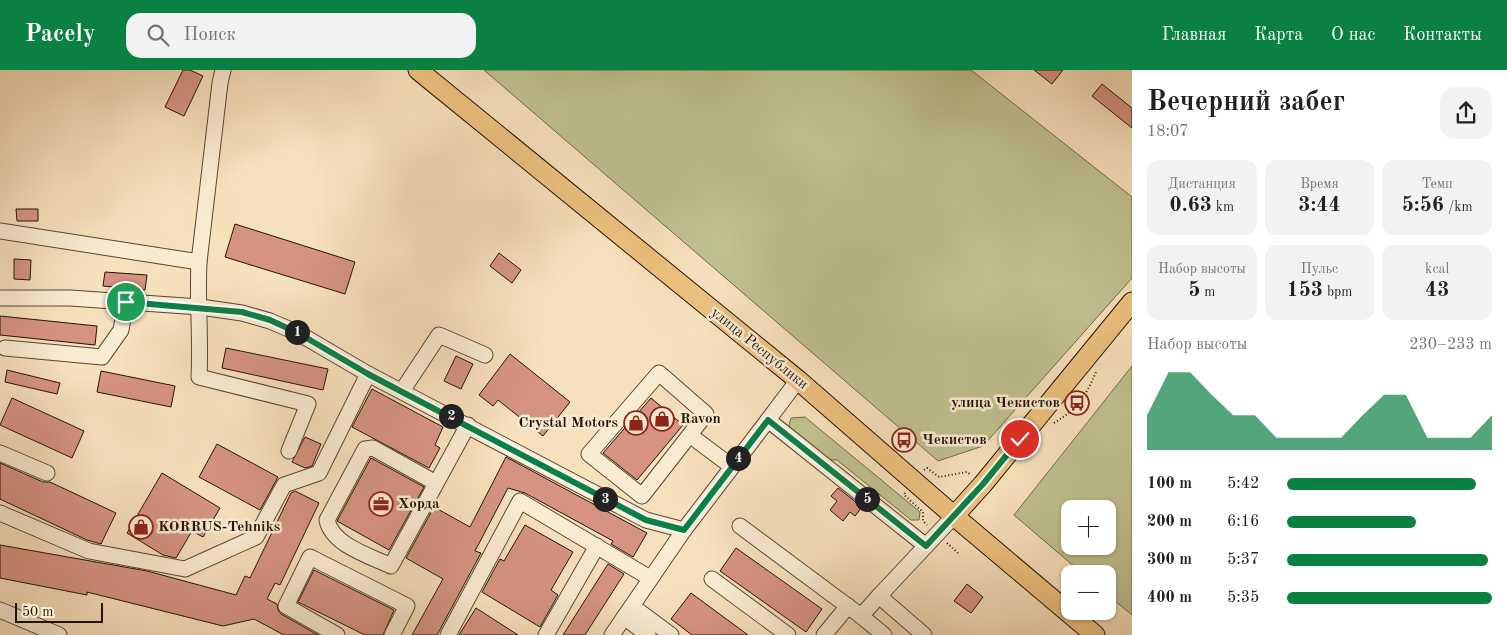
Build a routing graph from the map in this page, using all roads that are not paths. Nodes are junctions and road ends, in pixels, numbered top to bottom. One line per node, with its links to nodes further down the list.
1 (224, 70): 4 (lane)
2 (418, 70): 12 (main road, улица Республики)
3 (0, 231): 4 (lane)
4 (199, 262): 8 (lane)
5 (0, 298): 6 (lane)
6 (126, 302): 8 (lane); 9 (lane)
7 (1132, 302): 23 (main road)
8 (200, 307): 11 (lane); 17 (lane)
9 (5, 348)
10 (485, 355): 13 (lane)
11 (368, 374): 13 (lane); 22 (lane)
12 (798, 380): 14 (lane); 23 (main road, улица Республики)
13 (402, 391): 15 (lane)
14 (768, 420): 19 (lane); 27 (lane)
15 (468, 425): 21 (lane); 25 (lane)
16 (691, 436): 16 (lane); 19 (lane)
17 (289, 451)
18 (0, 453): 20 (lane)
19 (732, 466): 25 (lane)
20 (47, 473)
21 (436, 483): 21 (lane)
22 (0, 513)
23 (954, 516): 27 (lane); 47 (main road, улица Республики)
24 (740, 526): 31 (lane)
25 (684, 530): 28 (lane)
26 (597, 546): 28 (lane); 39 (lane); 40 (lane)
27 (926, 546): 30 (lane)
28 (650, 578): 33 (lane)
29 (712, 579): 43 (lane)
30 (879, 596): 34 (lane); 46 (lane)
31 (848, 606): 34 (lane); 44 (lane)
32 (0, 610): 36 (lane)
33 (628, 611): 35 (lane); 41 (lane)
34 (860, 616): 45 (lane)
35 (652, 632): 42 (lane)
36 (59, 635)
37 (336, 635): 38 (lane)
38 (392, 635)
39 (448, 635)
40 (546, 635)
41 (612, 635)
42 (670, 635)
43 (788, 635)
44 (824, 635)
45 (884, 635)
46 (924, 635)
47 (1095, 635)

